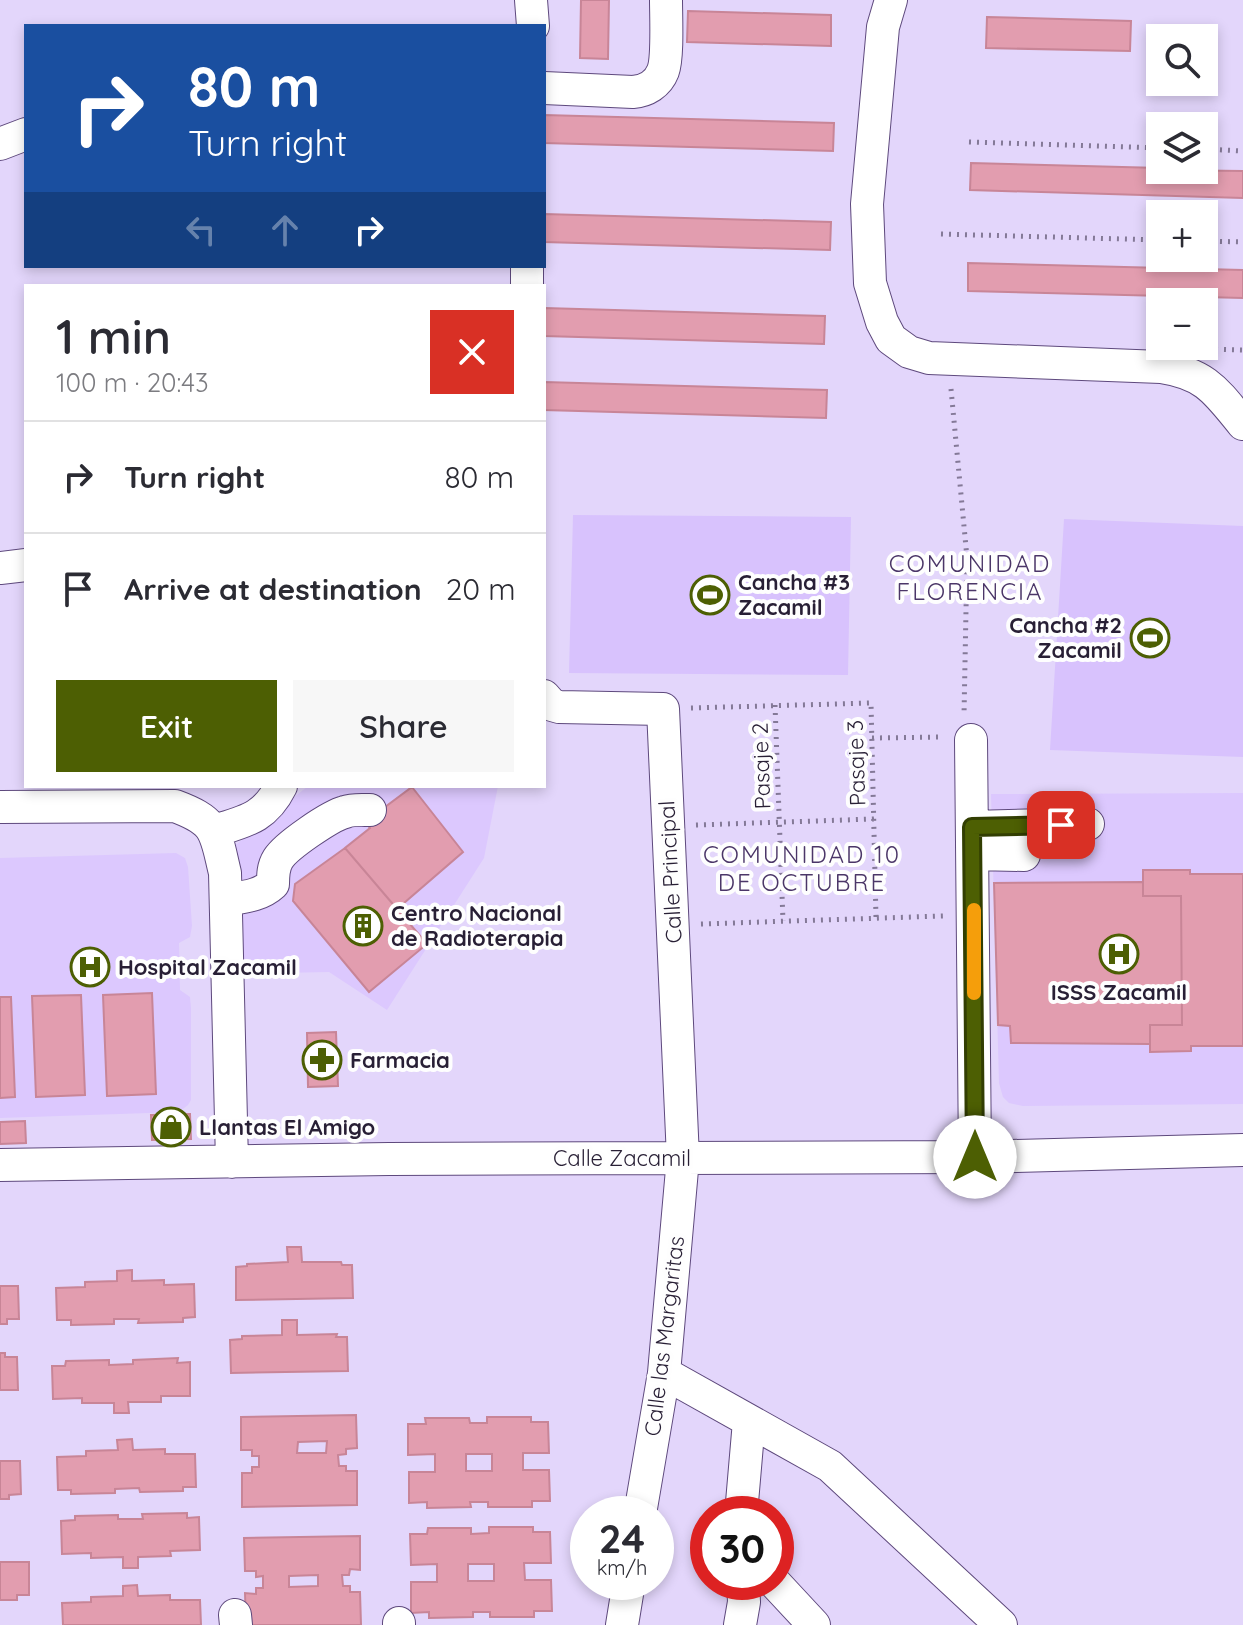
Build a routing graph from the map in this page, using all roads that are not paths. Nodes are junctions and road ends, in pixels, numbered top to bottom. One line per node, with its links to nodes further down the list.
1 (531, 0): 4 (street)
2 (666, 0): 5 (street)
3 (891, 0): 8 (street)
4 (533, 24)
5 (546, 88)
6 (24, 135): 7 (street)
7 (0, 144)
8 (1243, 424)
9 (24, 565): 10 (street)
10 (0, 568)
11 (546, 698): 23 (street, Calle Principal)
12 (962, 733): 18 (street)
13 (280, 788): 17 (street)
14 (0, 807): 17 (street)
15 (370, 810): 20 (street)
16 (1088, 824): 18 (street)
17 (214, 831): 20 (street)
18 (972, 841): 19 (street); 22 (street)
19 (1024, 855)
20 (226, 900): 24 (street)
21 (1243, 1150): 22 (street, Calle Zacamil)
22 (975, 1157): 23 (street, Calle Zacamil)
23 (683, 1158): 24 (street, Calle Zacamil); 26 (street, Calle las Margaritas)
24 (232, 1162): 25 (street, Calle Zacamil)
25 (0, 1165)
26 (664, 1373): 27 (street); 28 (street, Calle las Margaritas)
27 (749, 1421): 29 (street); 36 (street)
28 (643, 1496)
29 (743, 1496)
30 (626, 1600): 33 (street)
31 (744, 1600): 34 (street)
32 (791, 1600): 35 (street)
33 (622, 1625)
34 (740, 1625)
35 (814, 1625)
36 (1001, 1625)

